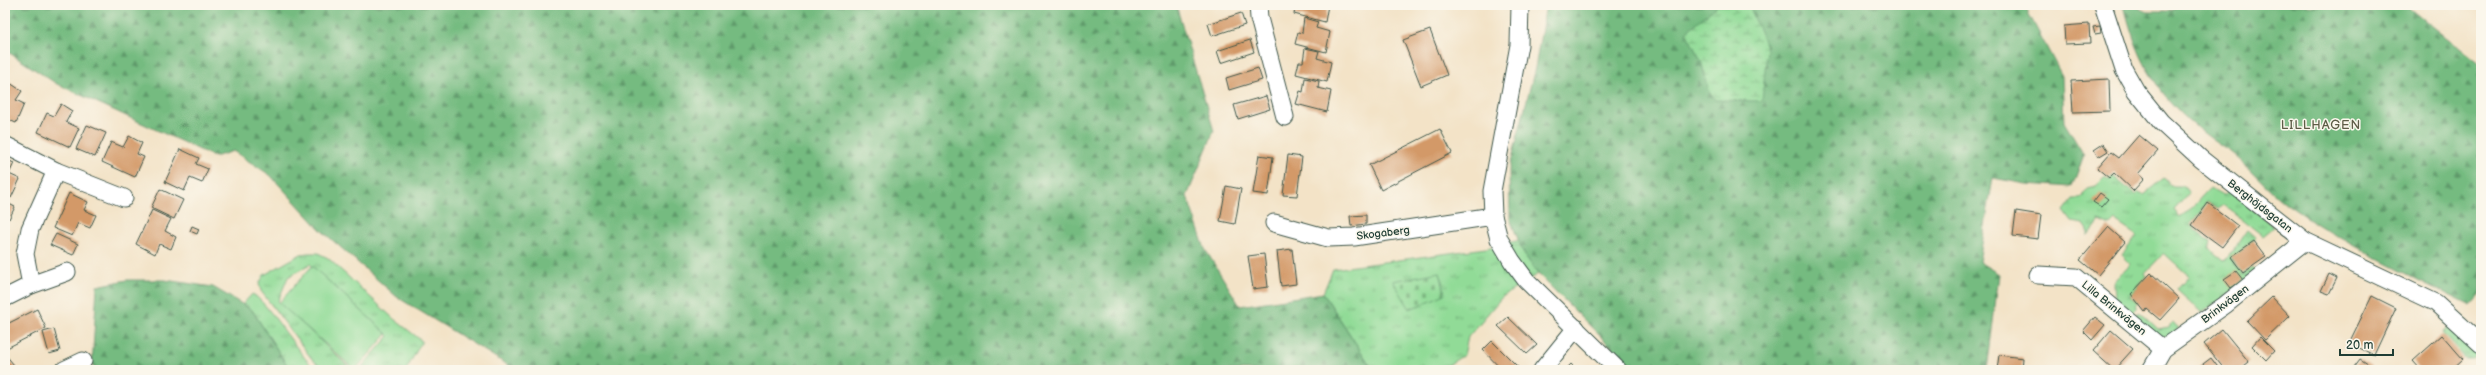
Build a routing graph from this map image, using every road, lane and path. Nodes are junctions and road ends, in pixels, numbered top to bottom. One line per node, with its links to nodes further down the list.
1 (1258, 5): 4 (street)
2 (1520, 5): 8 (street)
3 (2103, 5): 10 (street, Berghöjdsgatan)
4 (1285, 118)
5 (5, 145): 6 (street)
6 (56, 171): 7 (street); 13 (street)
7 (124, 198)
8 (1493, 216): 9 (street, Skogaberg); 15 (street)
9 (1274, 224)
10 (2305, 241): 16 (street, Berghöjdsgatan); 17 (street, Brinkvägen)
11 (67, 272): 13 (street)
12 (2038, 275): 17 (street, Lilla Brinkvägen)
13 (30, 285): 14 (street)
14 (5, 298)
15 (1576, 328): 20 (street); 21 (street)
16 (2481, 344)
17 (2163, 349): 22 (street, Brinkvägen)
18 (83, 361): 19 (street)
19 (64, 370)
20 (1542, 370)
21 (1618, 370)
22 (2151, 370)

